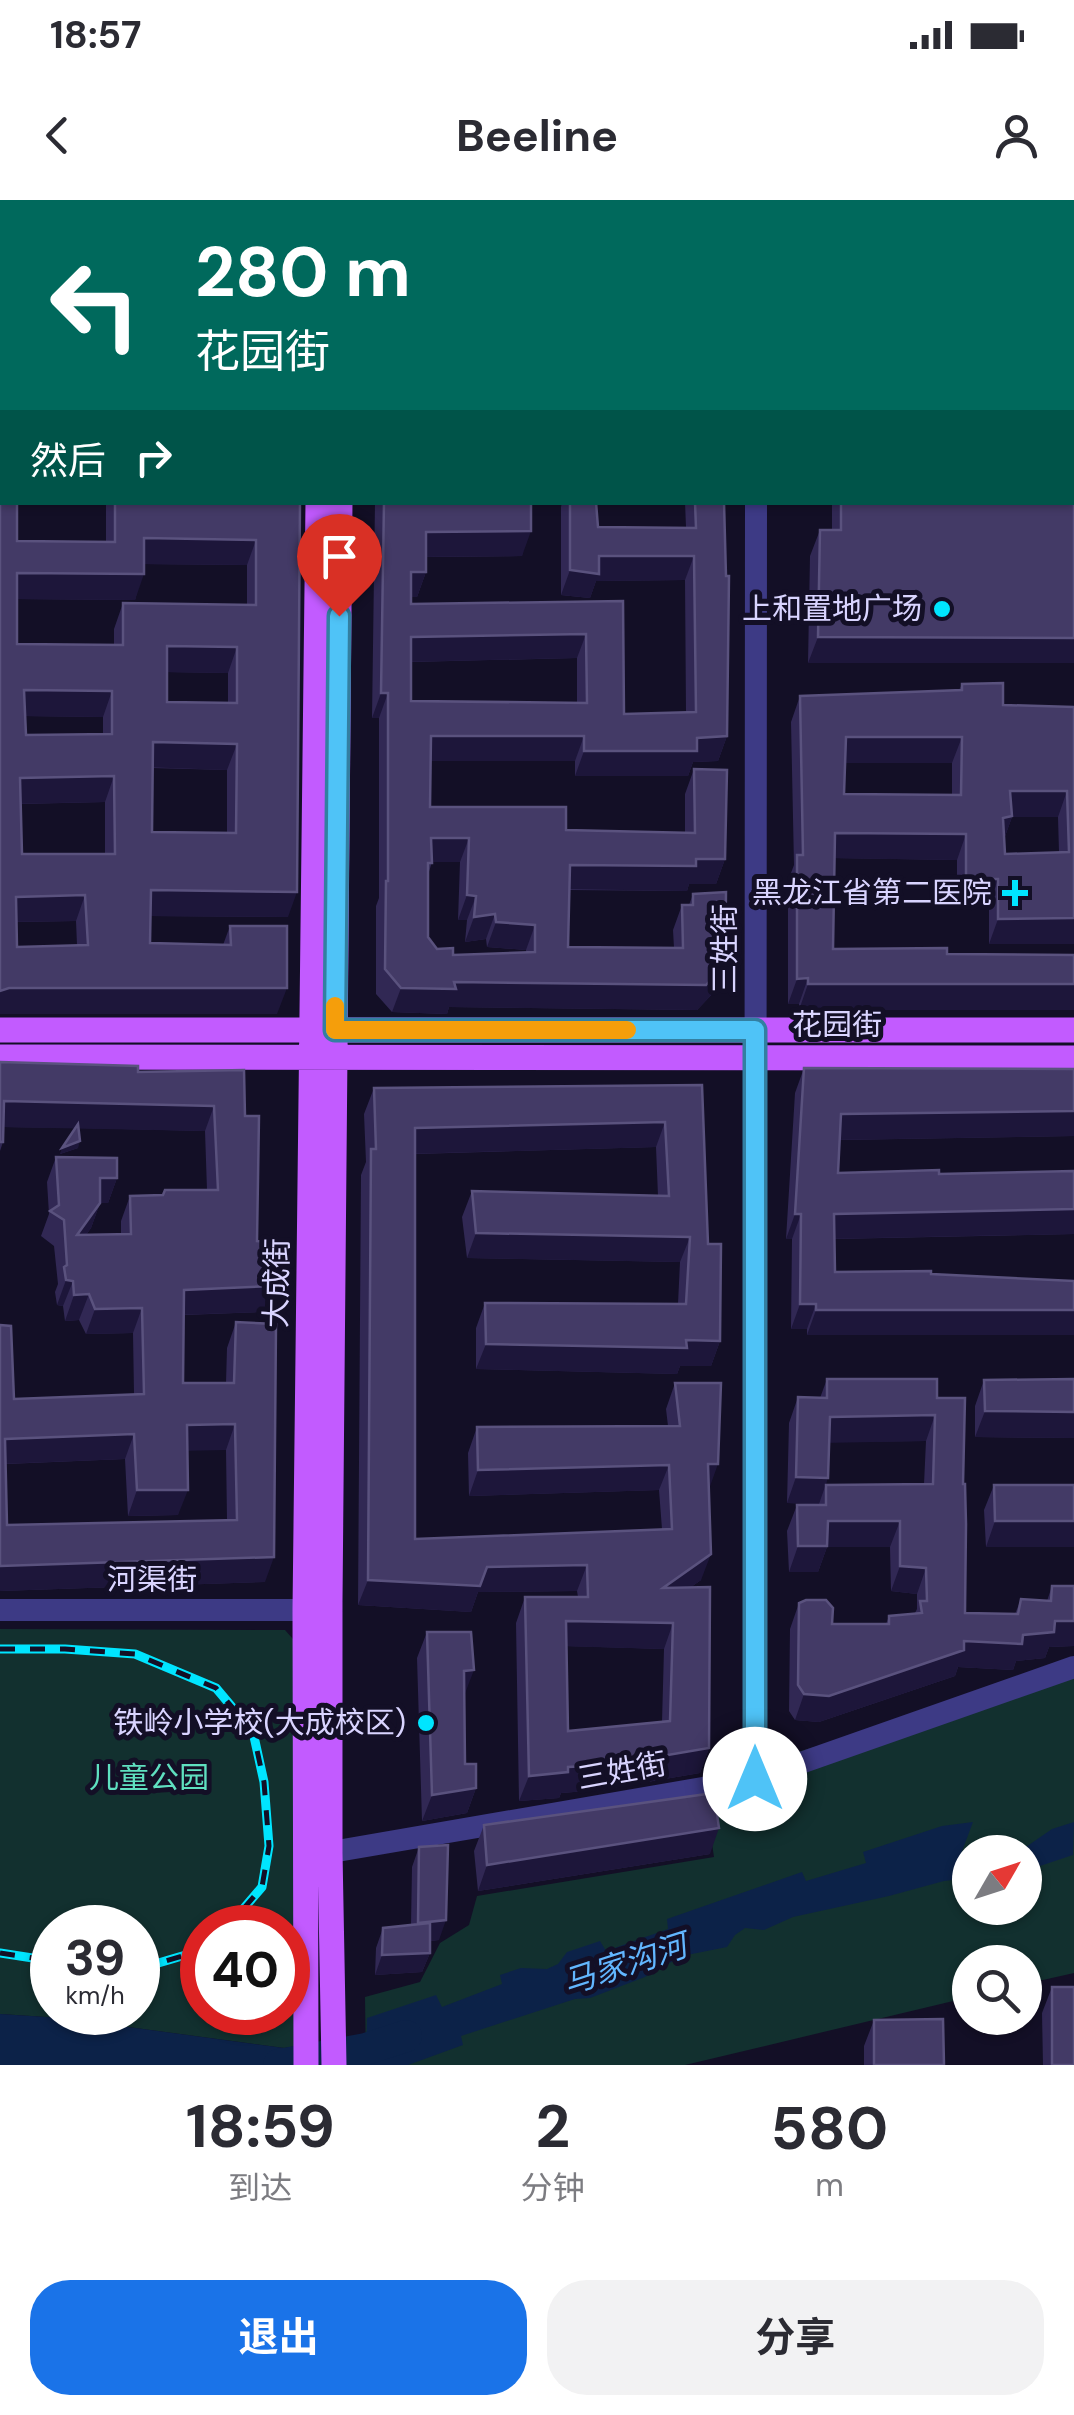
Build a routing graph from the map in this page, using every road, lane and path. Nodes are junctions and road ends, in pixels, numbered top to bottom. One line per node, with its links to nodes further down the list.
1 (318, 505): 5 (main road, 大成街)
2 (340, 505): 5 (main road, 大成街)
3 (756, 505): 6 (street, 三姓街)
4 (0, 1030): 5 (main road, 花园街)
5 (324, 1030): 6 (main road, 花园街); 9 (main road, 大成街)
6 (755, 1030): 7 (main road, 花园街); 10 (street, 三姓街)
7 (1074, 1030)
8 (0, 1056): 9 (main road, 花园街)
9 (324, 1057): 10 (main road, 花园街); 13 (main road, 大成街); 16 (main road, 大成街)
10 (755, 1058): 11 (main road, 花园街); 15 (street, 三姓街)
11 (1074, 1058)
12 (0, 1610): 13 (street, 河渠街)
13 (304, 1610): 16 (main road, 大成街)
14 (1074, 1666): 15 (street)
15 (755, 1779): 16 (street, 三姓街)
16 (318, 1854): 17 (main road, 大成街); 18 (main road, 大成街)
17 (306, 2065)
18 (334, 2065)

